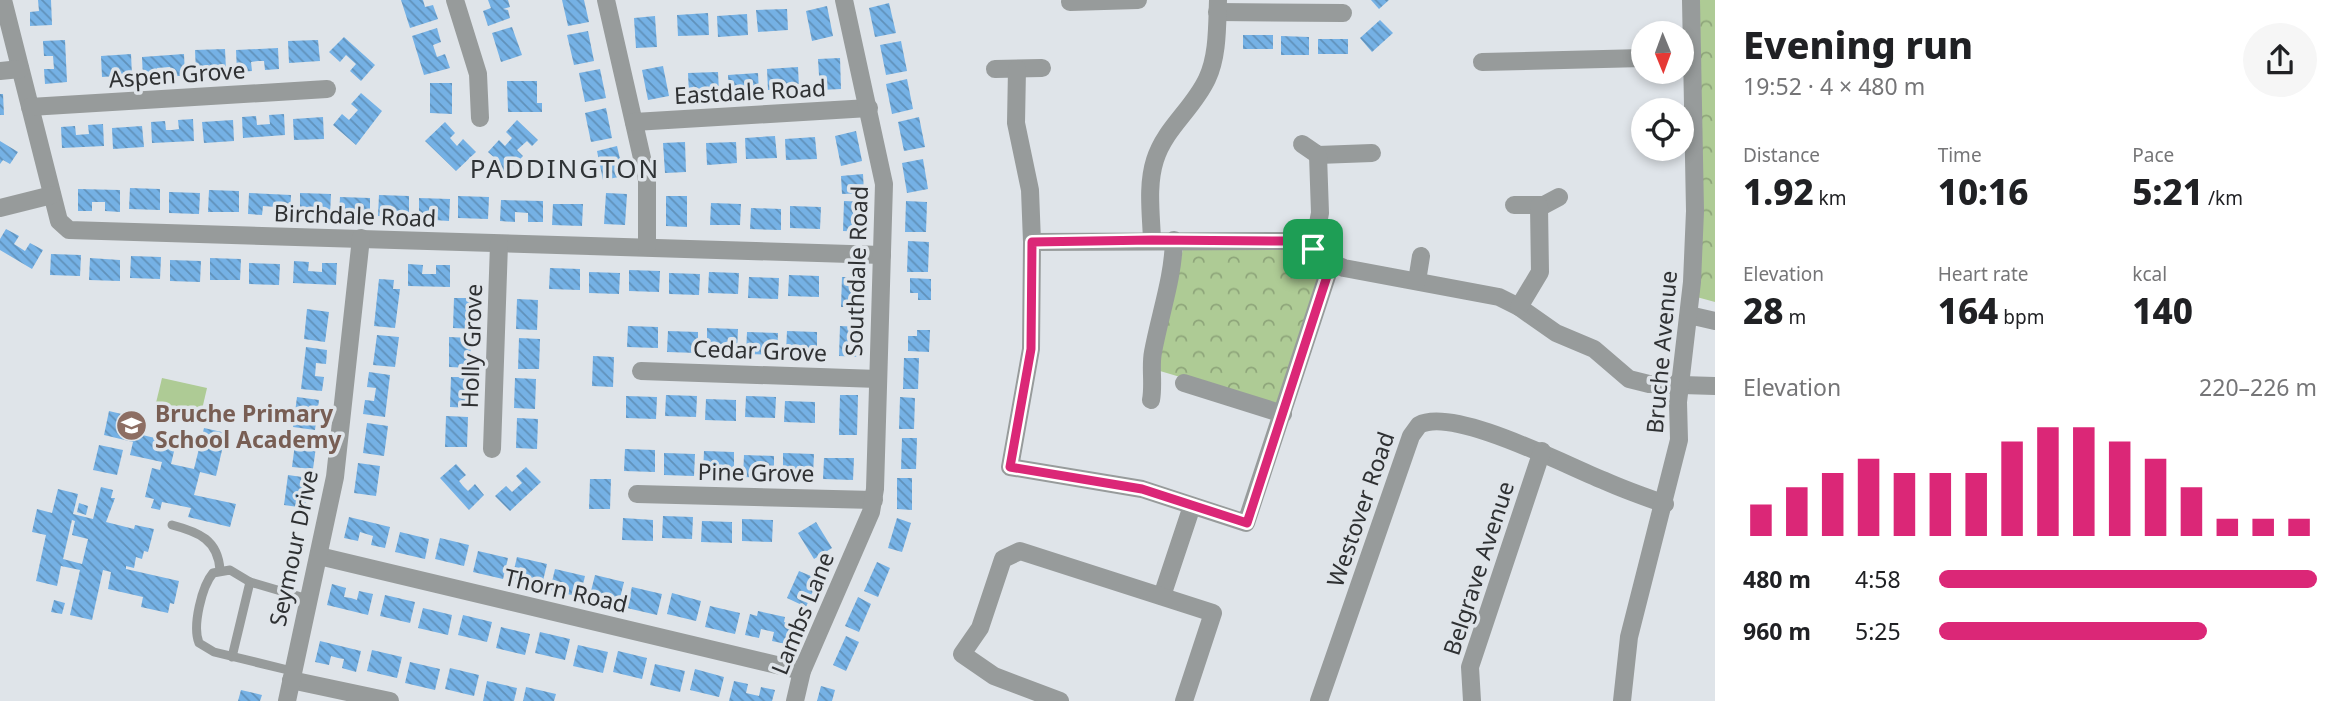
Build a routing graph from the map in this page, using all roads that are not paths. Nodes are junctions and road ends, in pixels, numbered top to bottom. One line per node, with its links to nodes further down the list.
1 (3, 0): 15 (street, Birchdale Road)
2 (455, 0): 23 (street)
3 (606, 0): 24 (street)
4 (845, 0): 22 (street, Southdale Road)
5 (1138, 0): 7 (street)
6 (1691, 0): 11 (street, Bruche Avenue)
7 (1094, 1): 8 (street)
8 (1070, 2)
9 (1217, 6): 10 (street); 34 (street)
10 (1343, 13)
11 (1690, 21)
12 (1631, 58): 13 (street)
13 (1482, 62)
14 (1042, 68): 17 (street)
15 (20, 69): 18 (street); 21 (street, Birchdale Road)
16 (995, 69): 17 (street)
17 (1017, 69): 36 (street)
18 (0, 71)
19 (1688, 84): 45 (street, Bruche Avenue)
20 (327, 88): 21 (street, Aspen Grove)
21 (30, 107): 28 (street, Birchdale Road)
22 (869, 108): 24 (street, Eastdale Road); 40 (street, Southdale Road)
23 (480, 118)
24 (634, 122): 38 (street)
25 (1301, 144): 27 (street)
26 (1372, 153): 27 (street)
27 (1318, 155): 39 (street)
28 (52, 195): 32 (street); 33 (street, Birchdale Road)
29 (1559, 197): 31 (street)
30 (1514, 205): 31 (street)
31 (1539, 206): 44 (street)
32 (0, 208)
33 (361, 238): 37 (street, Birchdale Road); 62 (street, Seymour Drive)
34 (1152, 240): 35 (street); 36 (street)
35 (1174, 240): 39 (street); 52 (street)
36 (1032, 242): 59 (street)
37 (499, 243): 38 (street, Birchdale Road); 54 (street, Holly Grove)
38 (648, 247): 40 (street, Birchdale Road)
39 (1313, 249): 42 (street)
40 (882, 255): 48 (street, Southdale Road)
41 (1421, 257): 43 (street)
42 (1331, 264): 43 (street); 53 (street)
43 (1417, 281): 44 (street)
44 (1519, 307): 50 (street)
45 (1689, 314): 46 (street); 50 (street, Bruche Avenue)
46 (1715, 321)
47 (641, 371): 48 (street, Cedar Grove)
48 (878, 379): 57 (street, Southdale Road)
49 (1184, 383): 53 (street)
50 (1680, 383): 51 (street); 58 (street, Bruche Avenue)
51 (1715, 386)
52 (1151, 400)
53 (1283, 414): 59 (street)
54 (492, 450)
55 (1542, 451): 58 (street, Westover Road); 75 (street, Westover Road); 76 (street, Belgrave Avenue)
56 (637, 494): 57 (street, Pine Grove)
57 (874, 500): 61 (street, Southdale Road)
58 (1665, 504): 77 (street, Bruche Avenue)
59 (1192, 506): 65 (street)
60 (172, 525): 63 (lane)
61 (857, 545): 68 (street, Lambs Lane)
62 (319, 556): 66 (street, Seymour Drive); 68 (street, Thorn Road)
63 (220, 570): 64 (lane); 67 (lane)
64 (250, 582): 66 (lane); 67 (lane)
65 (1163, 596): 73 (street); 74 (street)
66 (308, 598): 69 (street, Seymour Drive)
67 (232, 657): 69 (lane)
68 (802, 671): 72 (street, Lambs Lane)
69 (291, 675): 70 (street, Seymour Drive); 71 (street)
70 (287, 701)
71 (390, 701)
72 (795, 701)
73 (1060, 701)
74 (1184, 701)
75 (1319, 701)
76 (1472, 701)
77 (1622, 701)

